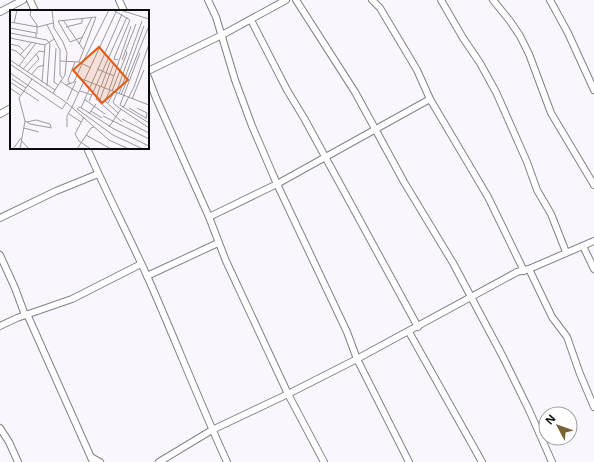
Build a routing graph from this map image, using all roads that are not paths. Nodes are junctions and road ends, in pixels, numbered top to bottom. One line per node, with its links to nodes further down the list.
1 (23, 0): 13 (street)
2 (30, 0): 11 (street)
3 (119, 0): 12 (street)
4 (208, 0): 15 (street)
5 (286, 0): 14 (street)
6 (296, 0): 22 (street)
7 (372, 0): 19 (street)
8 (441, 0): 33 (street)
9 (493, 0): 27 (street)
10 (550, 0): 18 (street)
11 (35, 10)
12 (124, 10)
13 (0, 12)
14 (251, 20): 15 (street); 24 (street)
15 (222, 35): 16 (street); 26 (street)
16 (149, 72)
17 (149, 80): 28 (street)
18 (594, 90)
19 (430, 99): 22 (street); 37 (street)
20 (10, 109): 21 (street)
21 (0, 114)
22 (375, 130): 24 (street); 39 (street)
23 (87, 149): 25 (street)
24 (326, 158): 26 (street); 42 (street)
25 (98, 174): 29 (street); 35 (street)
26 (277, 184): 28 (street); 44 (street)
27 (594, 185)
28 (209, 217): 31 (street)
29 (0, 218)
30 (594, 241): 32 (street)
31 (218, 243): 38 (street); 45 (street)
32 (583, 246): 33 (street); 36 (street)
33 (566, 252): 37 (street)
34 (0, 255): 40 (street)
35 (141, 264): 38 (street); 40 (street)
36 (594, 269)
37 (526, 270): 39 (street); 46 (street)
38 (147, 276): 48 (street)
39 (471, 297): 42 (street); 57 (street)
40 (26, 315): 41 (street); 49 (street)
41 (0, 326)
42 (418, 327): 43 (street)
43 (409, 332): 44 (street); 56 (street)
44 (357, 359): 45 (street); 55 (street)
45 (288, 394): 48 (street); 54 (street)
46 (594, 407)
47 (0, 428): 50 (street)
48 (212, 430): 52 (street); 53 (street)
49 (92, 459): 51 (street)
50 (18, 462)
51 (100, 462)
52 (159, 462)
53 (227, 462)
54 (324, 462)
55 (409, 462)
56 (482, 462)
57 (552, 462)

